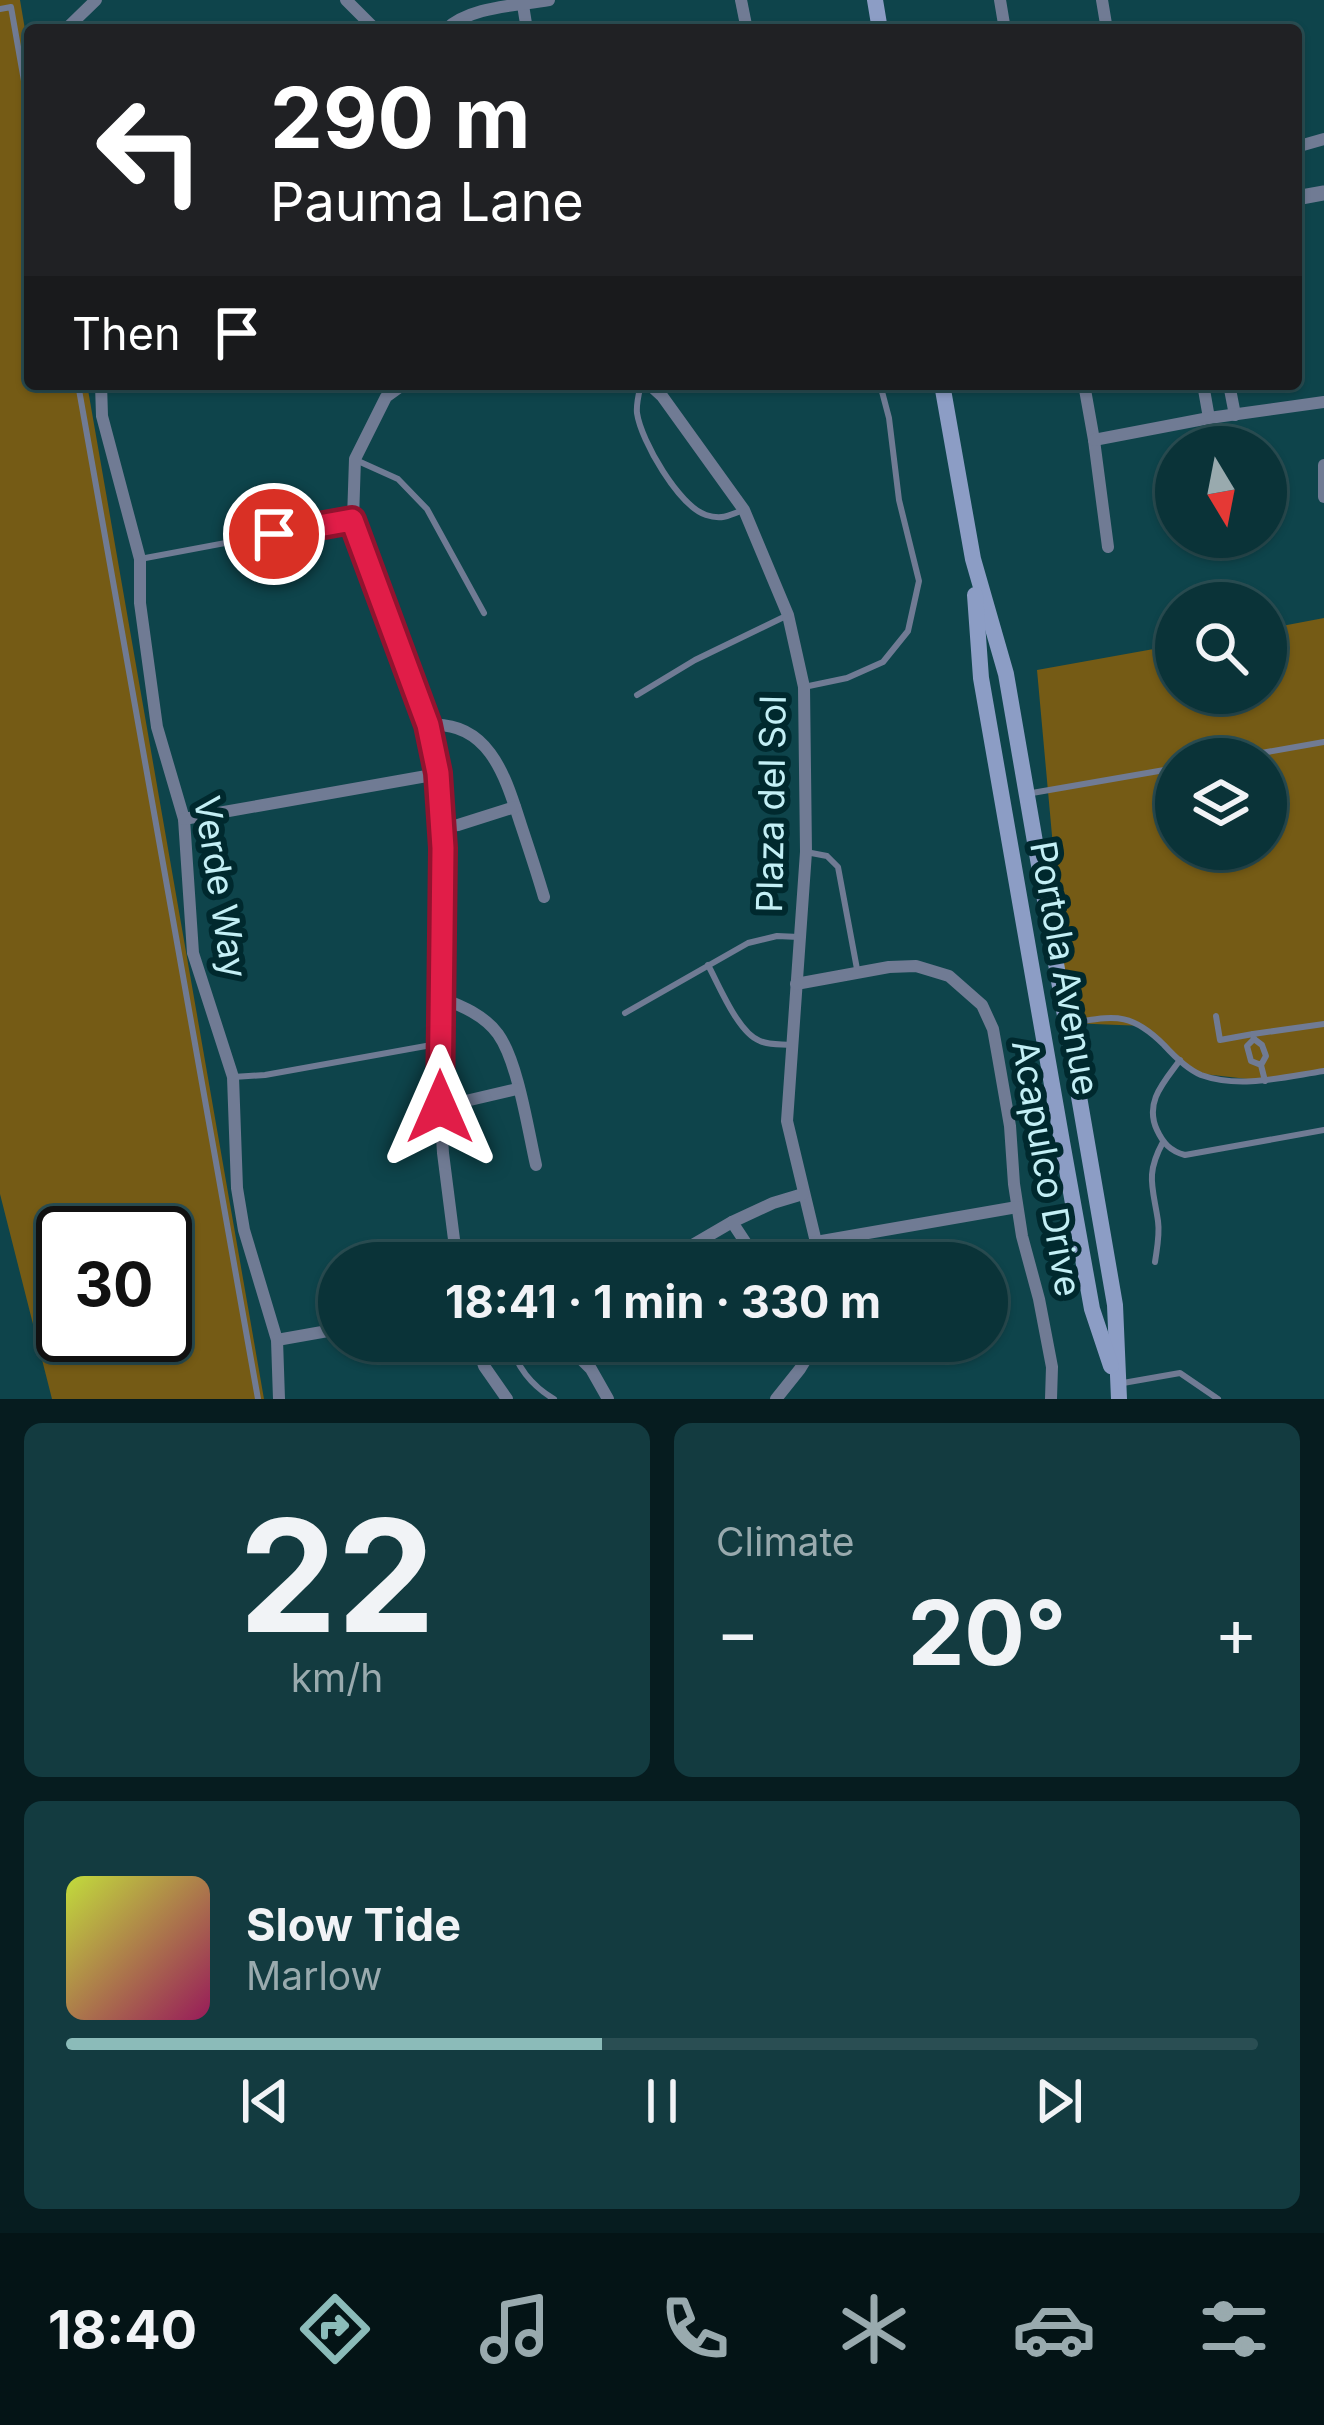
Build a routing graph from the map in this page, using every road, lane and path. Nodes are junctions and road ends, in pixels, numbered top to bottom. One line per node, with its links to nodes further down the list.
1 (96, 0): 6 (street)
2 (346, 0): 7 (street)
3 (549, 0): 4 (street)
4 (523, 5): 8 (street); 9 (street)
5 (0, 9): 10 (lane)
6 (71, 24)
7 (370, 24)
8 (452, 24)
9 (526, 24)
10 (24, 81)
11 (79, 390): 85 (lane)
12 (101, 390): 32 (street, Verde Way)
13 (396, 390): 25 (street)
14 (643, 390): 28 (lane)
15 (654, 390): 28 (street, Plaza del Sol)
16 (882, 390): 35 (lane)
17 (943, 390): 31 (main road, Portola Avenue)
18 (1085, 390): 24 (street)
19 (1204, 390): 23 (street)
20 (1230, 390): 22 (street)
21 (1324, 402): 22 (street)
22 (1234, 415): 23 (street)
23 (1209, 418): 24 (street)
24 (1094, 440): 30 (street)
25 (355, 459): 29 (street); 33 (lane)
26 (1324, 466): 27 (street)
27 (1324, 497)
28 (745, 510): 34 (street, Plaza del Sol)
29 (352, 520): 32 (lane); 37 (street)
30 (1108, 548)
31 (973, 559): 42 (main road, Portola Avenue); 48 (main road, Portola Avenue)
32 (140, 560): 44 (street, Verde Way)
33 (484, 613)
34 (788, 615): 35 (street, Plaza del Sol); 36 (lane)
35 (804, 687): 46 (street, Plaza del Sol)
36 (637, 695)
37 (428, 725): 41 (street); 43 (street)
38 (1324, 742): 39 (lane)
39 (1287, 748)
40 (1155, 772): 42 (lane)
41 (438, 773): 44 (street); 45 (street)
42 (1026, 794): 56 (main road, Portola Avenue)
43 (515, 807): 45 (street); 47 (street)
44 (184, 819): 63 (street, Verde Way)
45 (442, 827): 53 (street)
46 (806, 852): 49 (street, Plaza del Sol); 51 (lane)
47 (544, 897)
48 (1024, 917): 56 (main road); 84 (main road, Portola Avenue)
49 (799, 937): 50 (lane); 52 (street, Plaza del Sol)
50 (708, 965): 54 (lane); 60 (lane)
51 (858, 973): 52 (street, Acapulco Drive); 71 (street, Acapulco Drive)
52 (796, 984): 60 (street, Plaza del Sol)
53 (441, 998): 59 (street); 65 (street)
54 (625, 1013)
55 (1216, 1016): 58 (lane)
56 (1065, 1024): 61 (lane); 84 (main road, Portola Avenue)
57 (1324, 1024): 58 (lane)
58 (1254, 1037): 64 (lane)
59 (440, 1043): 63 (lane); 66 (street)
60 (791, 1045): 70 (street, Plaza del Sol)
61 (1180, 1060): 64 (lane); 68 (lane)
62 (1324, 1071): 64 (lane)
63 (233, 1077): 79 (street, Verde Way)
64 (1265, 1081)
65 (518, 1089): 66 (street); 69 (street)
66 (440, 1107): 73 (street)
67 (1324, 1130): 68 (lane)
68 (1163, 1142): 77 (lane)
69 (536, 1165)
70 (803, 1194): 72 (street); 76 (street, Plaza del Sol)
71 (1017, 1207): 76 (street); 91 (street, Acapulco Drive)
72 (732, 1222): 74 (street); 75 (street)
73 (455, 1242)
74 (698, 1242)
75 (745, 1242)
76 (816, 1242)
77 (1155, 1262)
78 (318, 1333): 79 (street)
79 (277, 1340): 86 (street, Verde Way)
80 (483, 1362): 87 (street)
81 (519, 1362): 88 (lane)
82 (583, 1362): 89 (street)
83 (805, 1362): 90 (street)
84 (1118, 1391): 92 (lane)
85 (258, 1399)
86 (279, 1399)
87 (507, 1399)
88 (554, 1399)
89 (608, 1399)
90 (776, 1399)
91 (1051, 1399)
92 (1218, 1399)

